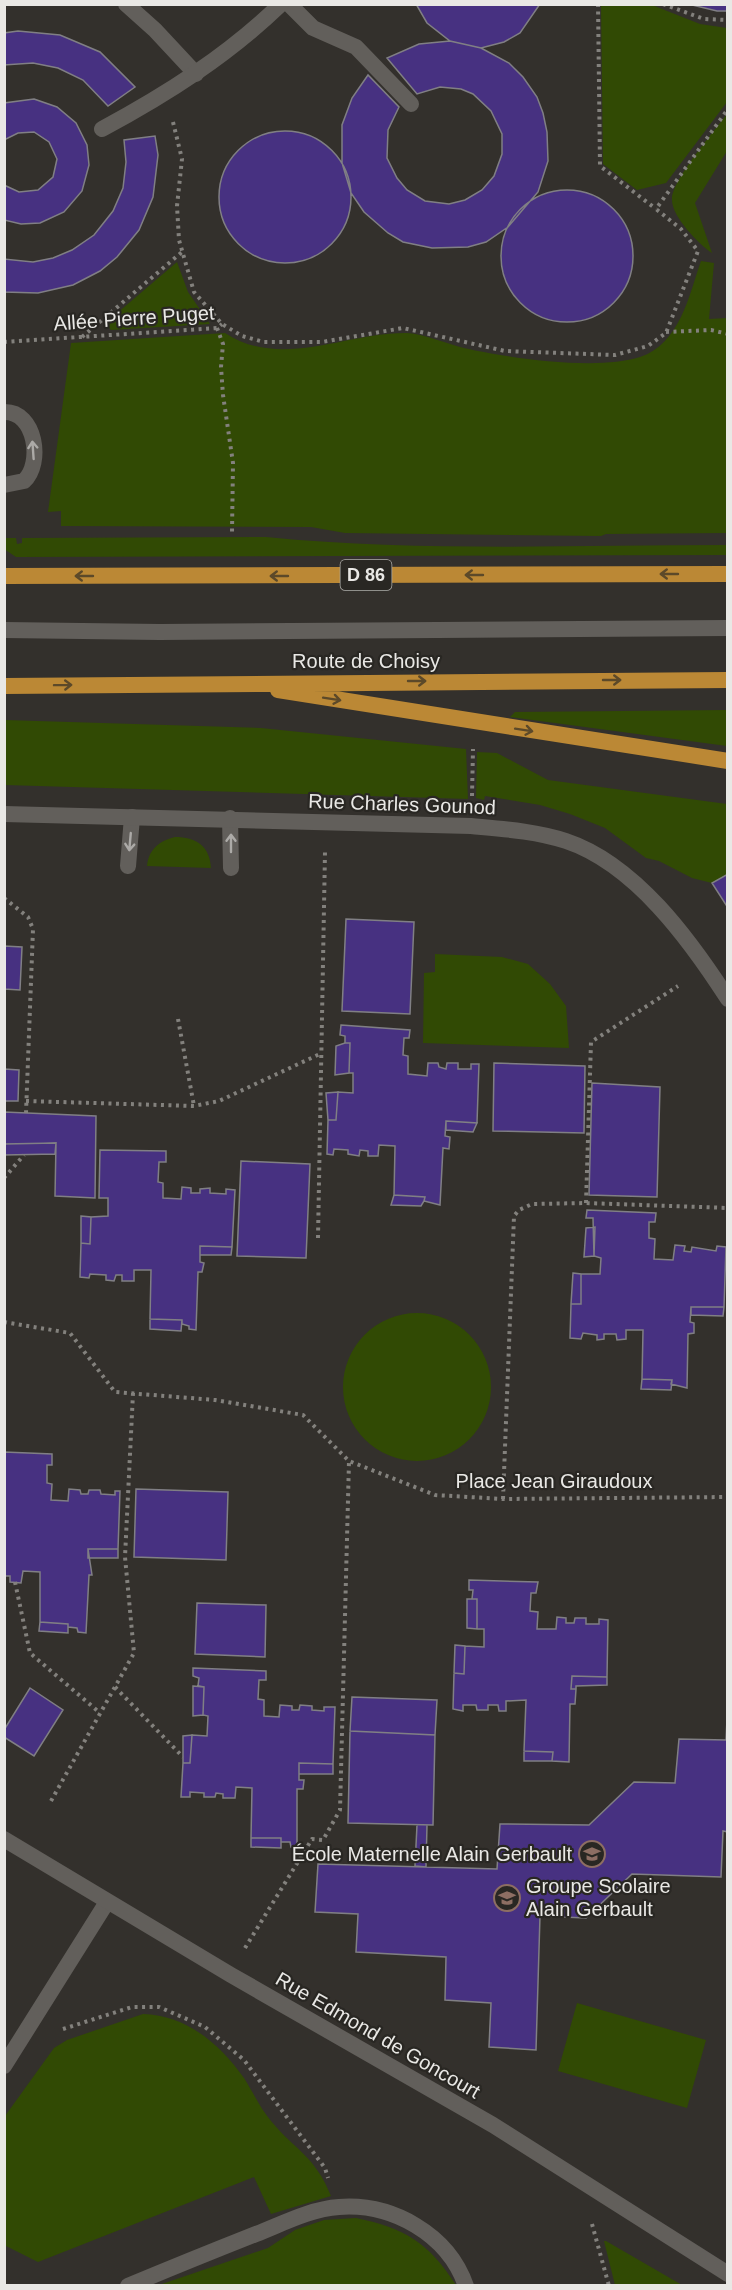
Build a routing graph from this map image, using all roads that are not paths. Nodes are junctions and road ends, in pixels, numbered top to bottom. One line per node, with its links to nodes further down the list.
1 (126, 4): 4 (street)
2 (281, 4): 4 (street)
3 (289, 4): 5 (street)
4 (196, 74): 6 (street)
5 (411, 104)
6 (102, 129)
7 (4, 412): 8 (street, one-way to 7)
8 (4, 485)
9 (728, 574): 10 (main road, D 86, one-way to 10)
10 (4, 576)
11 (728, 628): 12 (street, Route de Choisy)
12 (4, 630)
13 (728, 680): 14 (main road, Route de Choisy, one-way to 13)
14 (233, 682): 15 (main road, Route de Choisy, one-way to 14); 16 (main road, one-way to 16)
15 (4, 686)
16 (728, 761)
17 (4, 813): 18 (street, Rue Charles Gounod)
18 (132, 818): 19 (street, Rue Charles Gounod); 20 (street, one-way to 20)
19 (230, 818): 21 (street, one-way to 19); 22 (street, Rue Charles Gounod)
20 (128, 866)
21 (231, 868)
22 (728, 999)
23 (4, 1839): 24 (street, Rue Edmond de Goncourt)
24 (107, 1902): 25 (street); 26 (street, Rue Edmond de Goncourt)
25 (4, 2066)
26 (728, 2274)
27 (128, 2286): 28 (street)
28 (466, 2286)

